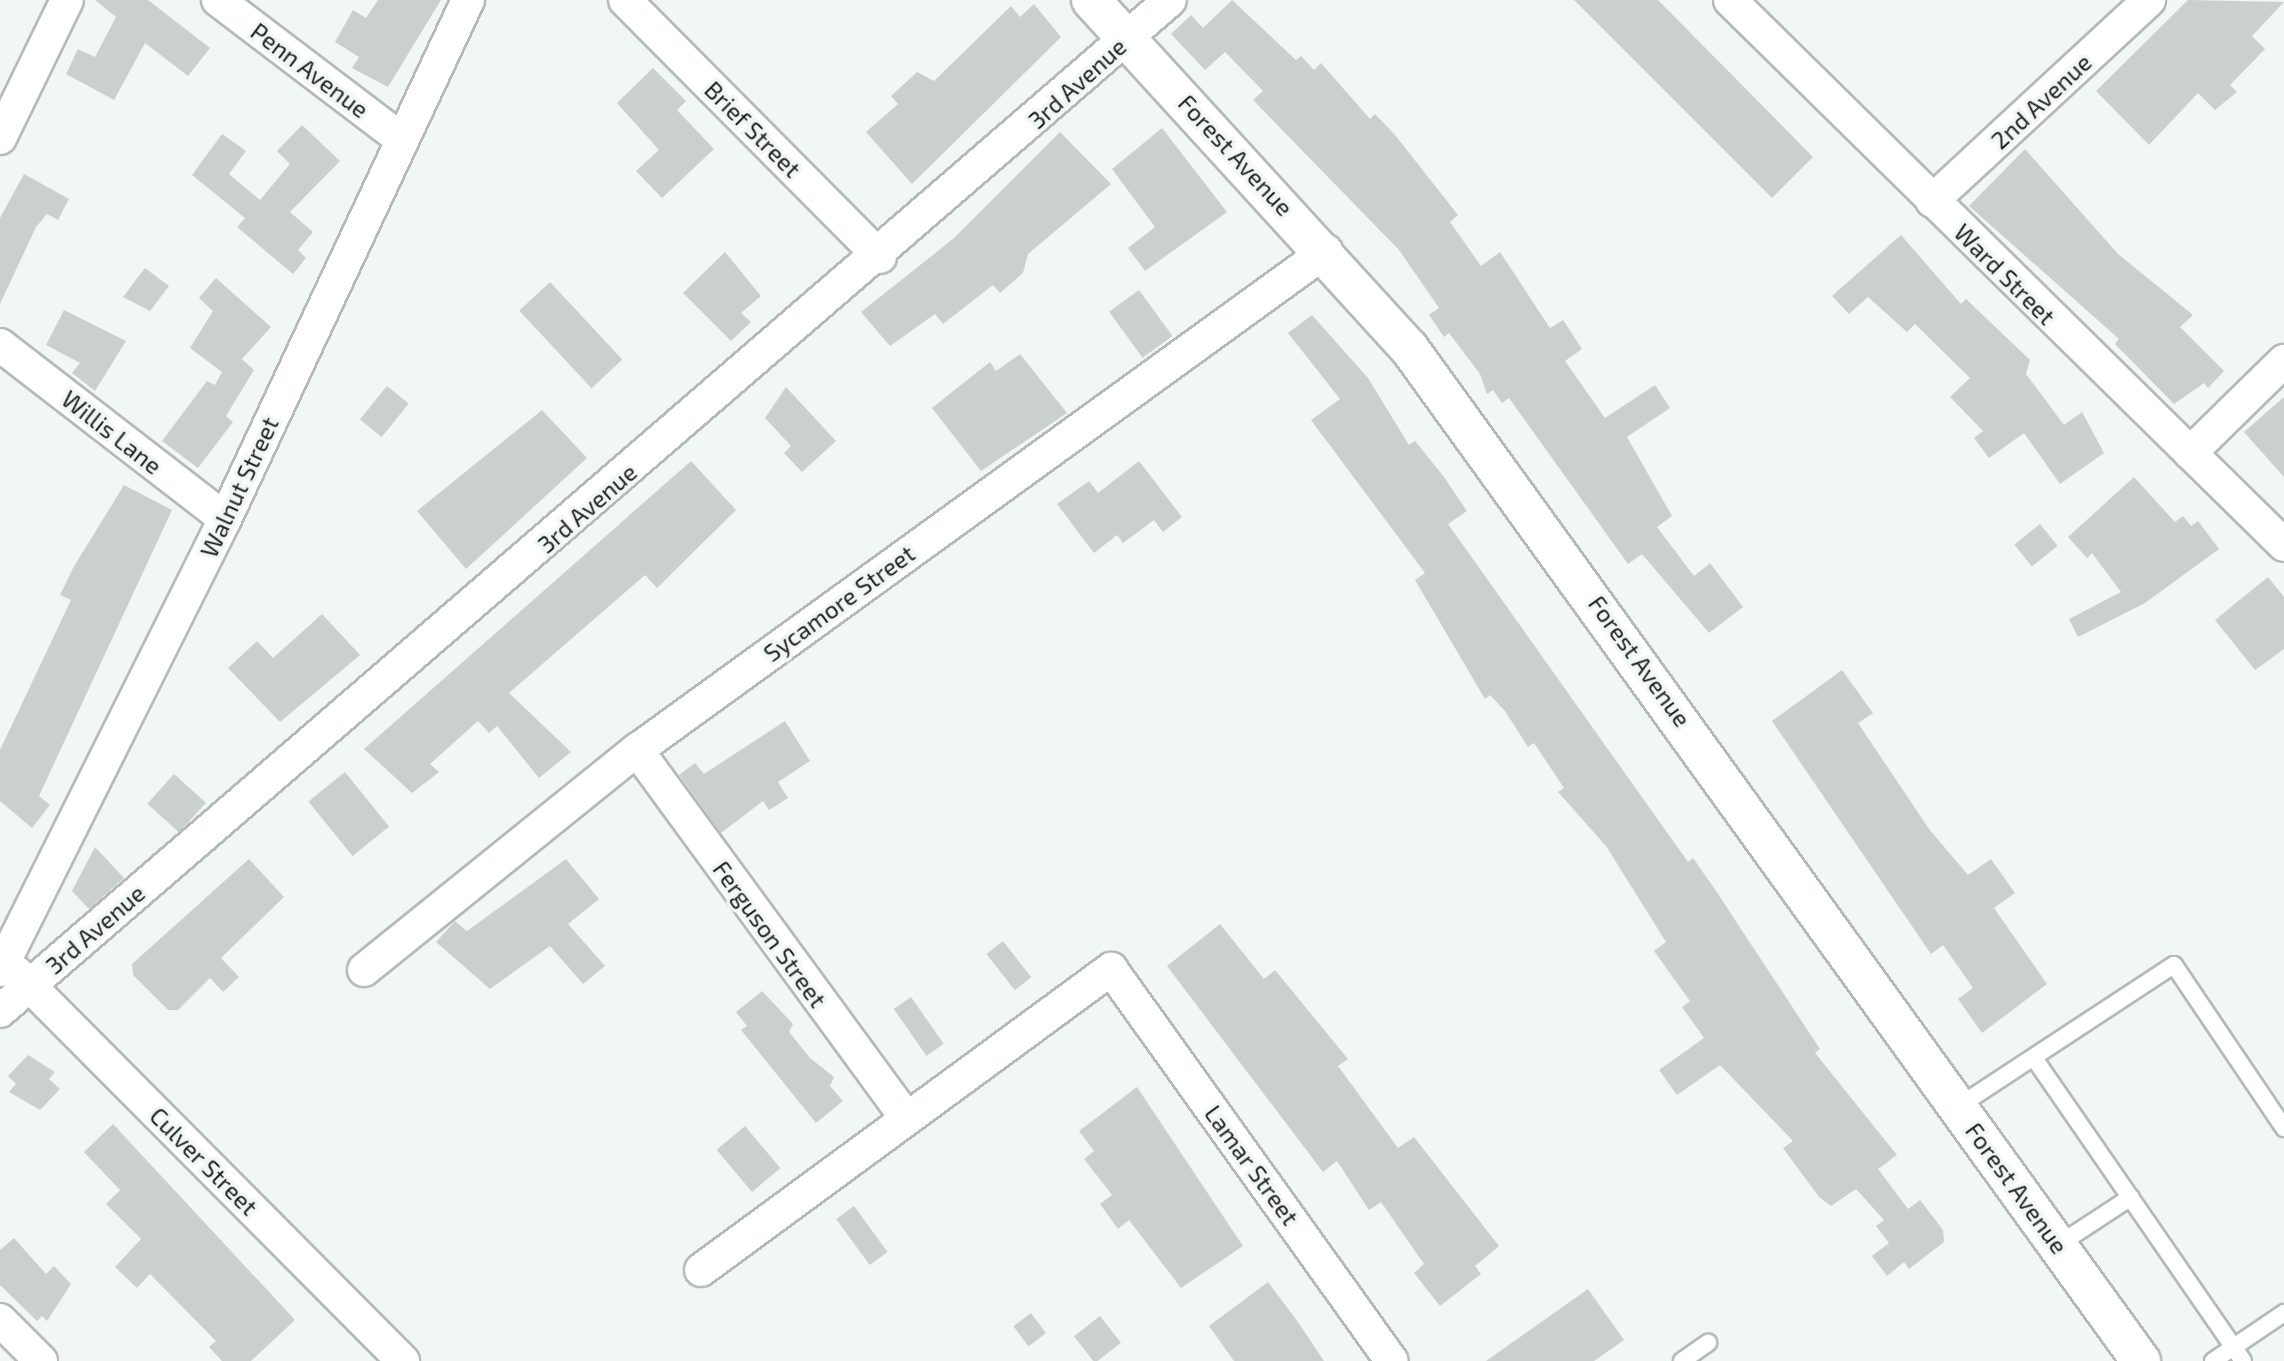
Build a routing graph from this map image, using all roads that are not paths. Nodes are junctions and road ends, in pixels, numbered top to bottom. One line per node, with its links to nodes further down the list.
1 (67, 0): 10 (street)
2 (218, 0): 11 (street, Penn Avenue)
3 (625, 0): 14 (street, Brief Street)
4 (1091, 0): 9 (street, Forest Avenue)
5 (1170, 0): 9 (street, 3rd Avenue)
6 (1730, 0): 12 (street, Ward Street)
7 (2149, 0): 12 (street, 2nd Avenue)
8 (463, 4): 11 (street, Walnut Street)
9 (1127, 38): 13 (street, Forest Avenue); 14 (street, 3rd Avenue)
10 (0, 138)
11 (401, 139): 18 (street, Walnut Street)
12 (1932, 201): 17 (street, Ward Street)
13 (1326, 251): 20 (street, Sycamore Street); 26 (street, Forest Avenue)
14 (880, 257): 23 (street, 3rd Avenue)
15 (0, 345): 18 (street, Willis Lane)
16 (2284, 361): 17 (street)
17 (2190, 453): 19 (street, Ward Street)
18 (225, 519): 21 (street, Walnut Street)
19 (2284, 545)
20 (637, 750): 22 (street, Sycamore Street); 27 (street, Ferguson Street)
21 (2, 965): 23 (street, Culver Street)
22 (364, 970)
23 (29, 986): 24 (street, 3rd Avenue); 37 (street, Culver Street)
24 (0, 1011)
25 (2034, 1058): 26 (lane); 28 (lane); 29 (lane)
26 (1959, 1106): 30 (street, Forest Avenue)
27 (905, 1116): 31 (street); 38 (street, Lamar Street)
28 (2284, 1128)
29 (2131, 1197): 30 (lane); 35 (lane)
30 (2058, 1245): 40 (street, Forest Avenue)
31 (701, 1270)
32 (2284, 1313): 35 (lane)
33 (0, 1320): 36 (street)
34 (1708, 1343): 39 (lane)
35 (2239, 1354): 41 (lane)
36 (41, 1361)
37 (403, 1361)
38 (1392, 1361)
39 (1682, 1361)
40 (2141, 1361)
41 (2213, 1361)

